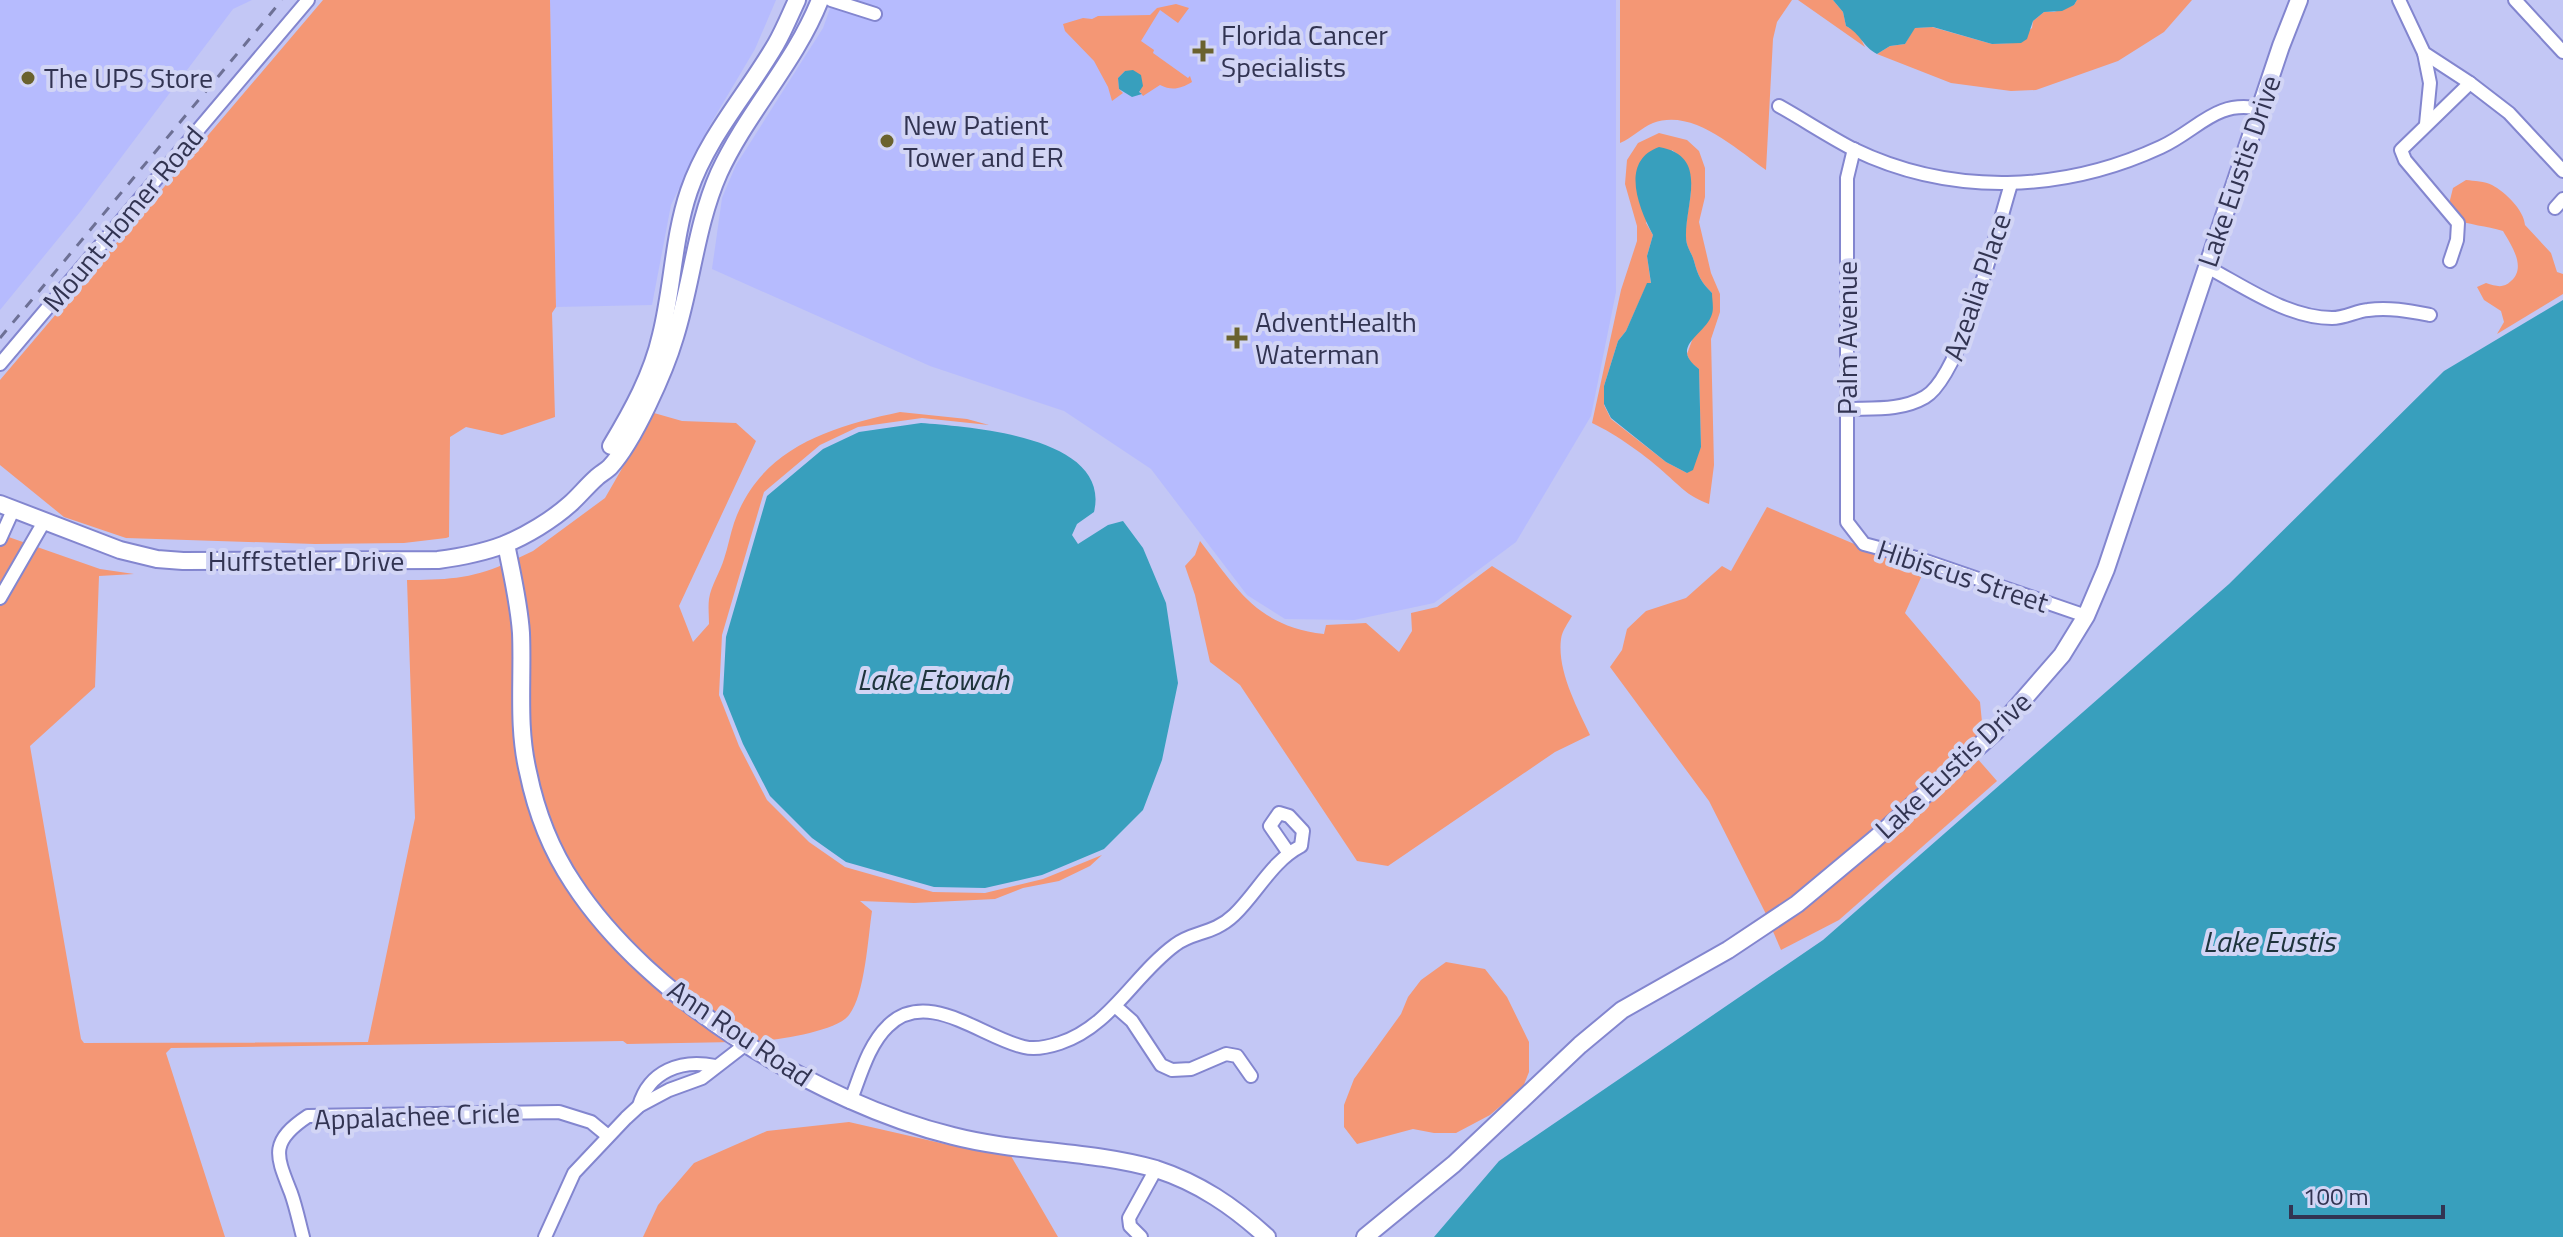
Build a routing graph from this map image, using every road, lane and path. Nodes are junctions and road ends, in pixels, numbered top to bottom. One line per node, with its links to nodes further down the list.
1 (308, 0): 21 (street, Mount Homer Road)
2 (797, 0): 23 (street, Huffstetler Drive)
3 (820, 0): 23 (street, Huffstetler Drive)
4 (831, 0): 8 (street)
5 (2299, 0): 13 (street, Lake Eustis Drive)
6 (2399, 0): 10 (street)
7 (2515, 0): 9 (street)
8 (875, 14)
9 (2563, 52)
10 (2424, 53): 11 (street); 14 (street)
11 (2470, 83): 14 (street); 16 (street)
12 (1779, 106): 15 (street)
13 (2260, 109): 17 (street); 19 (street, Lake Eustis Drive)
14 (2426, 124): 18 (street)
15 (1854, 149): 17 (street); 22 (street, Palm Avenue)
16 (2563, 171)
17 (2011, 184): 22 (street, Azealia Place)
18 (2450, 261)
19 (2207, 267): 20 (street); 30 (street, Lake Eustis Drive)
20 (2430, 315)
21 (0, 364)
22 (1847, 409): 26 (street, Palm Avenue)
23 (597, 476): 28 (street, Huffstetler Drive)
24 (7, 506): 25 (street, Huffstetler Drive); 27 (street)
25 (45, 520): 28 (street, Huffstetler Drive); 29 (street)
26 (1849, 527): 30 (street, Hibiscus Street)
27 (0, 539)
28 (506, 544): 33 (street, Ann Rou Road)
29 (0, 598)
30 (2086, 616): 46 (street, Lake Eustis Drive)
31 (1288, 852): 32 (street)
32 (1115, 1006): 35 (street); 38 (street)
33 (746, 1044): 34 (street); 38 (street, Ann Rou Road)
34 (715, 1066): 36 (street); 37 (street)
35 (1251, 1076)
36 (656, 1077): 37 (street); 39 (street)
37 (666, 1091): 39 (street)
38 (850, 1102): 41 (street, Ann Rou Road)
39 (639, 1106): 40 (street)
40 (608, 1136): 42 (street, Appalachee Cricle); 43 (street)
41 (1156, 1169): 44 (street); 45 (street, Ann Rou Road)
42 (303, 1237)
43 (545, 1237)
44 (1141, 1237)
45 (1267, 1237)
46 (1365, 1237)

